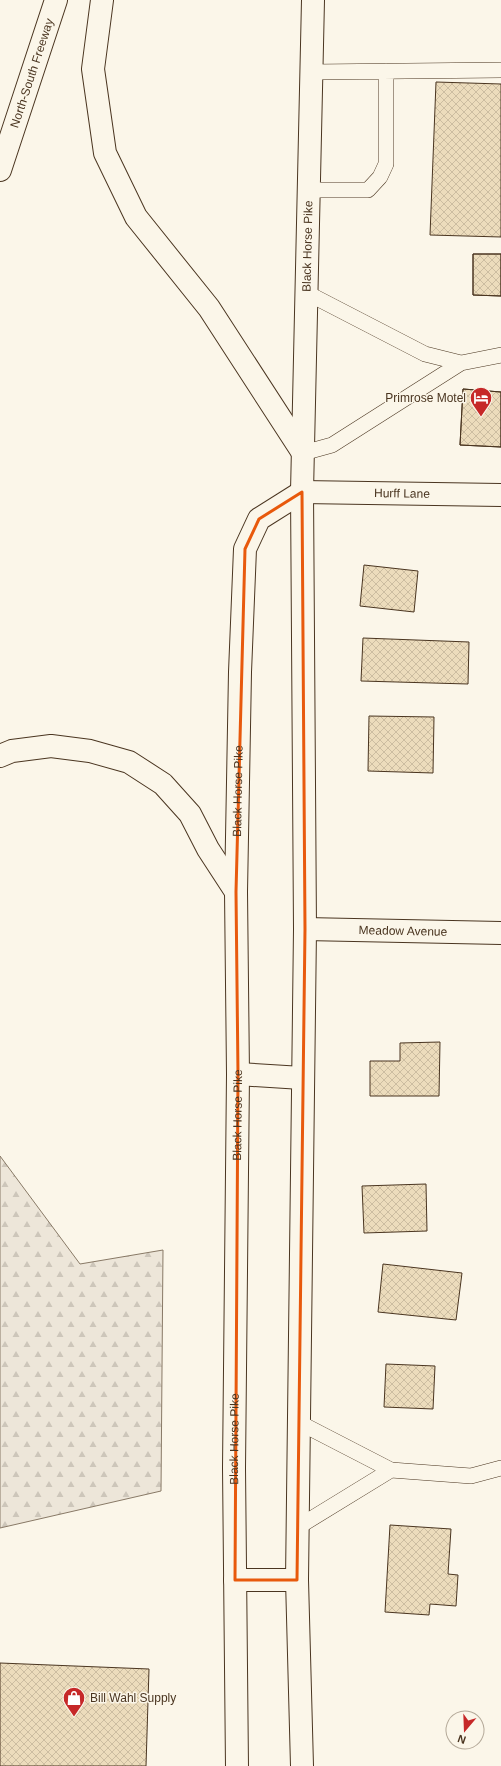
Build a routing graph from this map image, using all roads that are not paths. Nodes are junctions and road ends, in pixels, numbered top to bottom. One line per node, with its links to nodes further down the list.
1 (56, 0): 7 (main road, North-South Freeway)
2 (102, 0): 12 (main road)
3 (313, 0): 6 (main road, Black Horse Pike)
4 (501, 70): 5 (lane)
5 (386, 71): 6 (lane); 8 (lane)
6 (312, 72): 8 (main road, Black Horse Pike)
7 (0, 170)
8 (309, 190): 9 (main road, Black Horse Pike)
9 (307, 293): 11 (lane); 12 (main road, Black Horse Pike)
10 (501, 354): 11 (lane)
11 (461, 363): 12 (lane)
12 (303, 453): 13 (main road, Black Horse Pike)
13 (302, 492): 14 (main road, Hurff Lane); 16 (main road, Black Horse Pike); 17 (main road, Black Horse Pike)
14 (501, 495)
15 (0, 756): 16 (main road)
16 (236, 892): 19 (main road, Black Horse Pike)
17 (305, 929): 18 (main road, Meadow Avenue); 20 (main road, Black Horse Pike)
18 (501, 933)
19 (238, 1074): 20 (main road); 25 (main road, Black Horse Pike)
20 (302, 1078): 21 (main road, Black Horse Pike)
21 (298, 1422): 23 (lane); 24 (main road, Black Horse Pike)
22 (501, 1468): 23 (lane)
23 (391, 1470): 24 (lane)
24 (298, 1527): 26 (main road, Black Horse Pike)
25 (235, 1580): 26 (main road); 27 (main road, Black Horse Pike)
26 (297, 1580): 28 (main road, Black Horse Pike)
27 (237, 1766)
28 (302, 1766)

